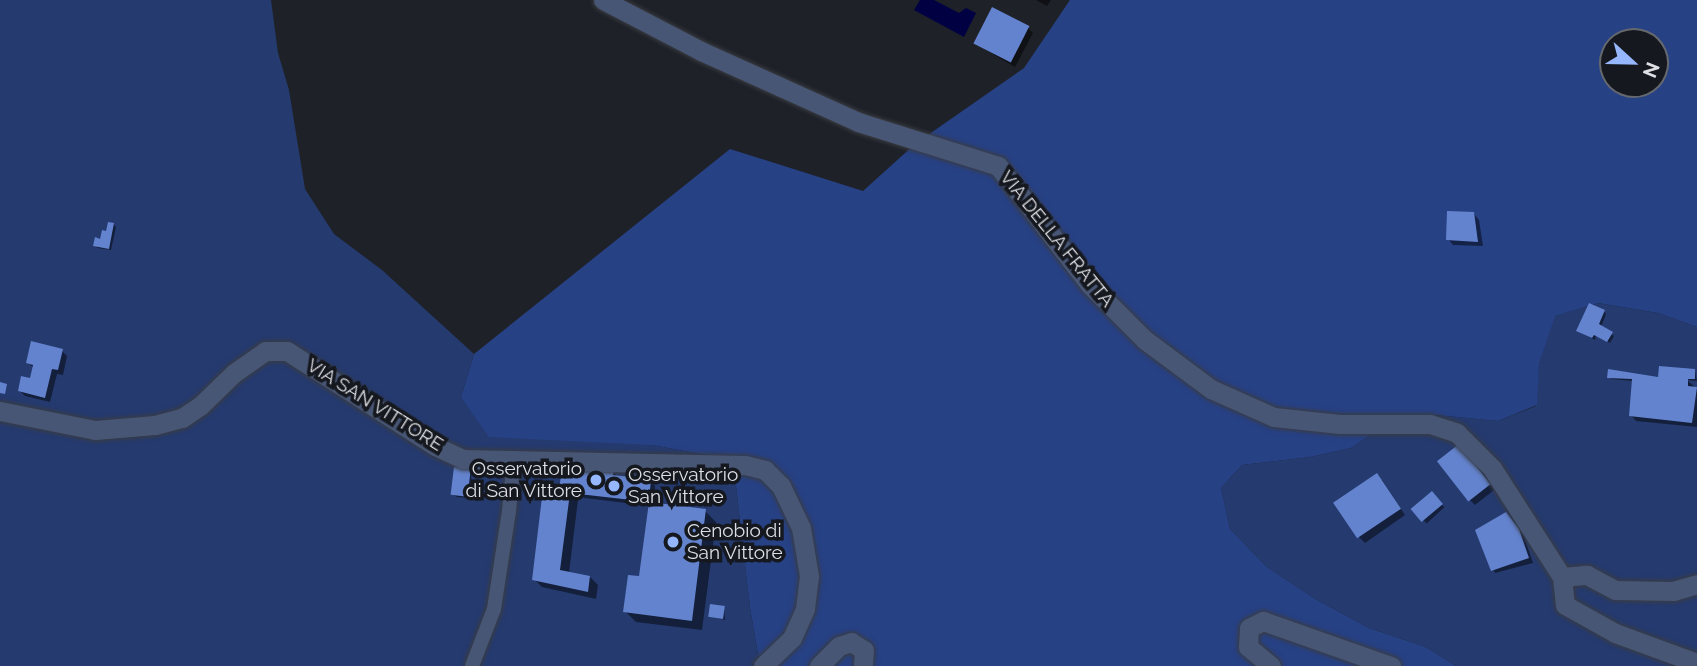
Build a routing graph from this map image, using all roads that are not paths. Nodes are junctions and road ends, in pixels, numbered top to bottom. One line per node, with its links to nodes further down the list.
1 (603, 0): 4 (street, VIA DELLA FRATTA)
2 (0, 411): 3 (street, VIA SAN VITTORE)
3 (514, 460): 9 (lane); 10 (street, VIA SAN VITTORE)
4 (1562, 577): 6 (street); 8 (street)
5 (1697, 584): 6 (street)
6 (1673, 591): 7 (street)
7 (1697, 592)
8 (1697, 663)
9 (472, 666)
10 (763, 666)
11 (819, 666): 12 (street)
12 (863, 666)
13 (1271, 666): 14 (street)
14 (1391, 666)

